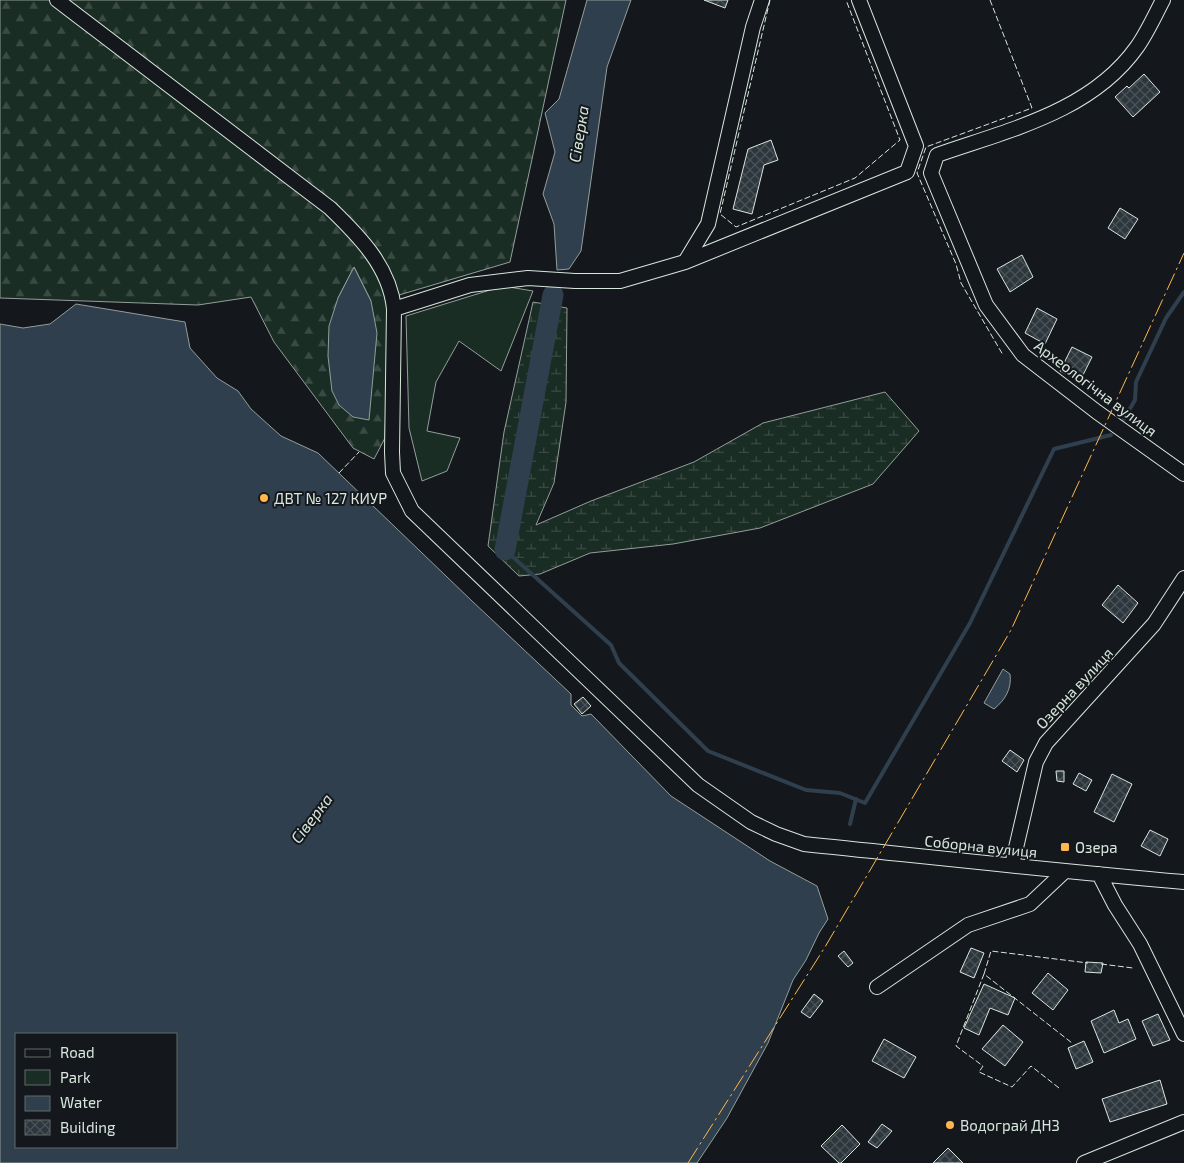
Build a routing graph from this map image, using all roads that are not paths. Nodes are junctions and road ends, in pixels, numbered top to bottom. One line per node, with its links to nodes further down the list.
1 (58, 0): 6 (street, Соборна вулиця)
2 (762, 0): 5 (street)
3 (858, 0): 5 (street)
4 (1163, 0): 7 (street, Археологічна вулиця)
5 (684, 262): 6 (street)
6 (394, 309): 9 (street, Соборна вулиця)
7 (1184, 474)
8 (1184, 578): 9 (street, Озерна вулиця)
9 (1012, 865): 10 (street, Соборна вулиця)
10 (1064, 872): 11 (street, Соборна вулиця); 13 (street)
11 (1099, 874): 12 (street, Соборна вулиця); 14 (street)
12 (1184, 882)
13 (877, 987)
14 (1184, 1034)
15 (1184, 1122): 16 (street)
16 (1084, 1163)

